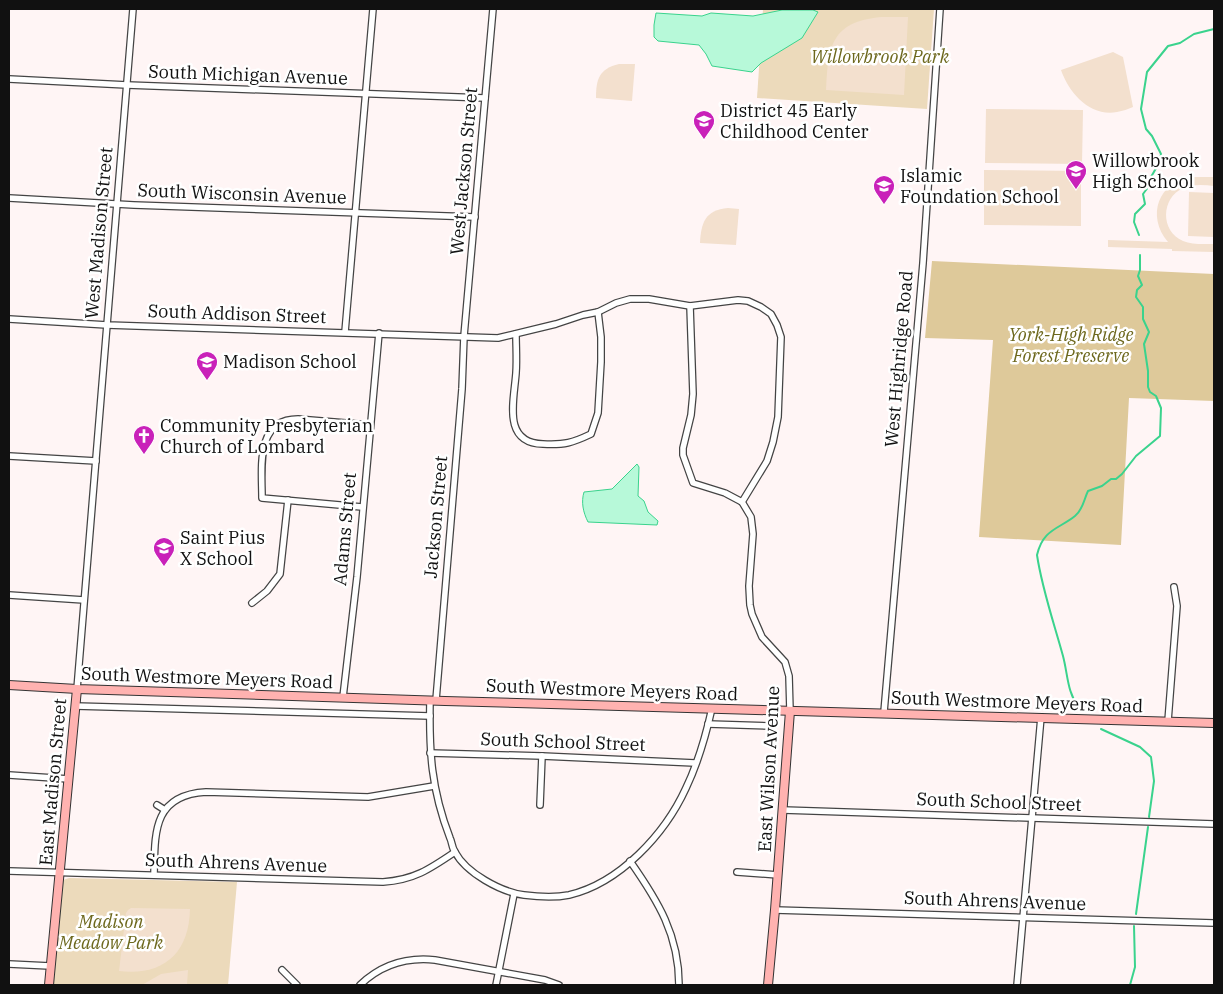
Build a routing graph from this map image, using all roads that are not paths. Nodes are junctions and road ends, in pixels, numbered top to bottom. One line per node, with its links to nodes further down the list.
1 (133, 9): 6 (street, West Madison Street)
2 (373, 9): 7 (street)
3 (493, 9): 8 (street, West Jackson Street)
4 (940, 9): 38 (street, West Highridge Road)
5 (9, 79): 6 (street, South Michigan Avenue)
6 (127, 85): 7 (street, South Michigan Avenue); 10 (street, West Madison Street)
7 (366, 94): 8 (street, South Michigan Avenue); 11 (street)
8 (485, 98): 12 (street, West Jackson Street)
9 (9, 198): 10 (street, South Wisconsin Avenue)
10 (116, 204): 11 (street, South Wisconsin Avenue); 16 (street, West Madison Street)
11 (355, 213): 12 (street, South Wisconsin Avenue); 17 (street)
12 (475, 217): 20 (street, West Jackson Street)
13 (690, 306): 14 (street, South Addison Street); 25 (street); 25 (street, South Addison Street)
14 (598, 312): 19 (street, South Addison Street); 19 (street)
15 (9, 319): 16 (street, South Addison Street)
16 (107, 325): 17 (street, South Addison Street); 23 (street, West Madison Street)
17 (345, 332): 18 (street, South Addison Street)
18 (379, 333): 20 (street, South Addison Street); 21 (street, Adams Street)
19 (516, 334): 20 (street, South Addison Street)
20 (464, 336): 34 (street, Jackson Street)
21 (370, 425): 24 (street); 26 (street, Adams Street)
22 (9, 456): 23 (street)
23 (96, 461): 29 (street, East Madison Street)
24 (288, 500): 26 (street); 30 (street)
25 (742, 502): 37 (street, East Wilson Avenue)
26 (362, 507): 33 (street, Adams Street)
27 (1174, 587): 41 (street)
28 (9, 595): 29 (street)
29 (84, 600): 32 (street, East Madison Street)
30 (252, 603)
31 (9, 685): 32 (street, South Westmore Meyers Road)
32 (77, 689): 33 (street, South Westmore Meyers Road); 35 (street, East Madison Street)
33 (343, 697): 34 (street, South Westmore Meyers Road)
34 (433, 700): 36 (street, South Westmore Meyers Road); 39 (street, Jackson Street)
35 (75, 706): 39 (street); 49 (street, East Madison Street)
36 (712, 708): 37 (street, South Westmore Meyers Road); 43 (street)
37 (790, 711): 38 (street, South Westmore Meyers Road); 54 (street, East Wilson Avenue)
38 (884, 712): 40 (street, South Westmore Meyers Road)
39 (430, 716): 45 (street, Jackson Street)
40 (1040, 717): 41 (street, South Westmore Meyers Road); 55 (street)
41 (1168, 722): 42 (street, South Westmore Meyers Road)
42 (1214, 723)
43 (708, 724): 44 (street); 47 (street)
44 (770, 726)
45 (430, 753): 46 (street, South School Street); 50 (street, Jackson Street)
46 (542, 756): 47 (street, South School Street); 52 (street)
47 (695, 763): 58 (street)
48 (9, 775): 49 (street)
49 (69, 779): 61 (street, East Madison Street)
50 (434, 786): 53 (street); 57 (street, Jackson Street)
51 (157, 805): 53 (street)
52 (540, 805)
53 (165, 810): 63 (street)
54 (783, 810): 55 (street, South School Street); 62 (street, East Wilson Avenue)
55 (1031, 818): 56 (street, South School Street); 66 (street)
56 (1214, 824)
57 (455, 852): 63 (street, South Ahrens Avenue); 64 (street)
58 (630, 861): 64 (street); 77 (street)
59 (9, 871): 61 (street, South Ahrens Avenue)
60 (737, 872): 62 (street)
61 (60, 873): 63 (street, South Ahrens Avenue); 69 (street, East Madison Street)
62 (778, 875): 65 (street, East Wilson Avenue)
63 (154, 876)
64 (514, 894): 71 (street)
65 (775, 910): 66 (street, South Ahrens Avenue); 78 (street, East Wilson Avenue)
66 (1023, 917): 67 (street, South Ahrens Avenue); 79 (street)
67 (1214, 923)
68 (9, 964): 69 (street)
69 (50, 966): 72 (street, East Madison Street)
70 (282, 970): 73 (street)
71 (499, 972): 74 (street); 75 (street); 76 (street)
72 (49, 985)
73 (296, 985)
74 (360, 985)
75 (496, 985)
76 (559, 985)
77 (679, 985)
78 (768, 985)
79 (1017, 985)

